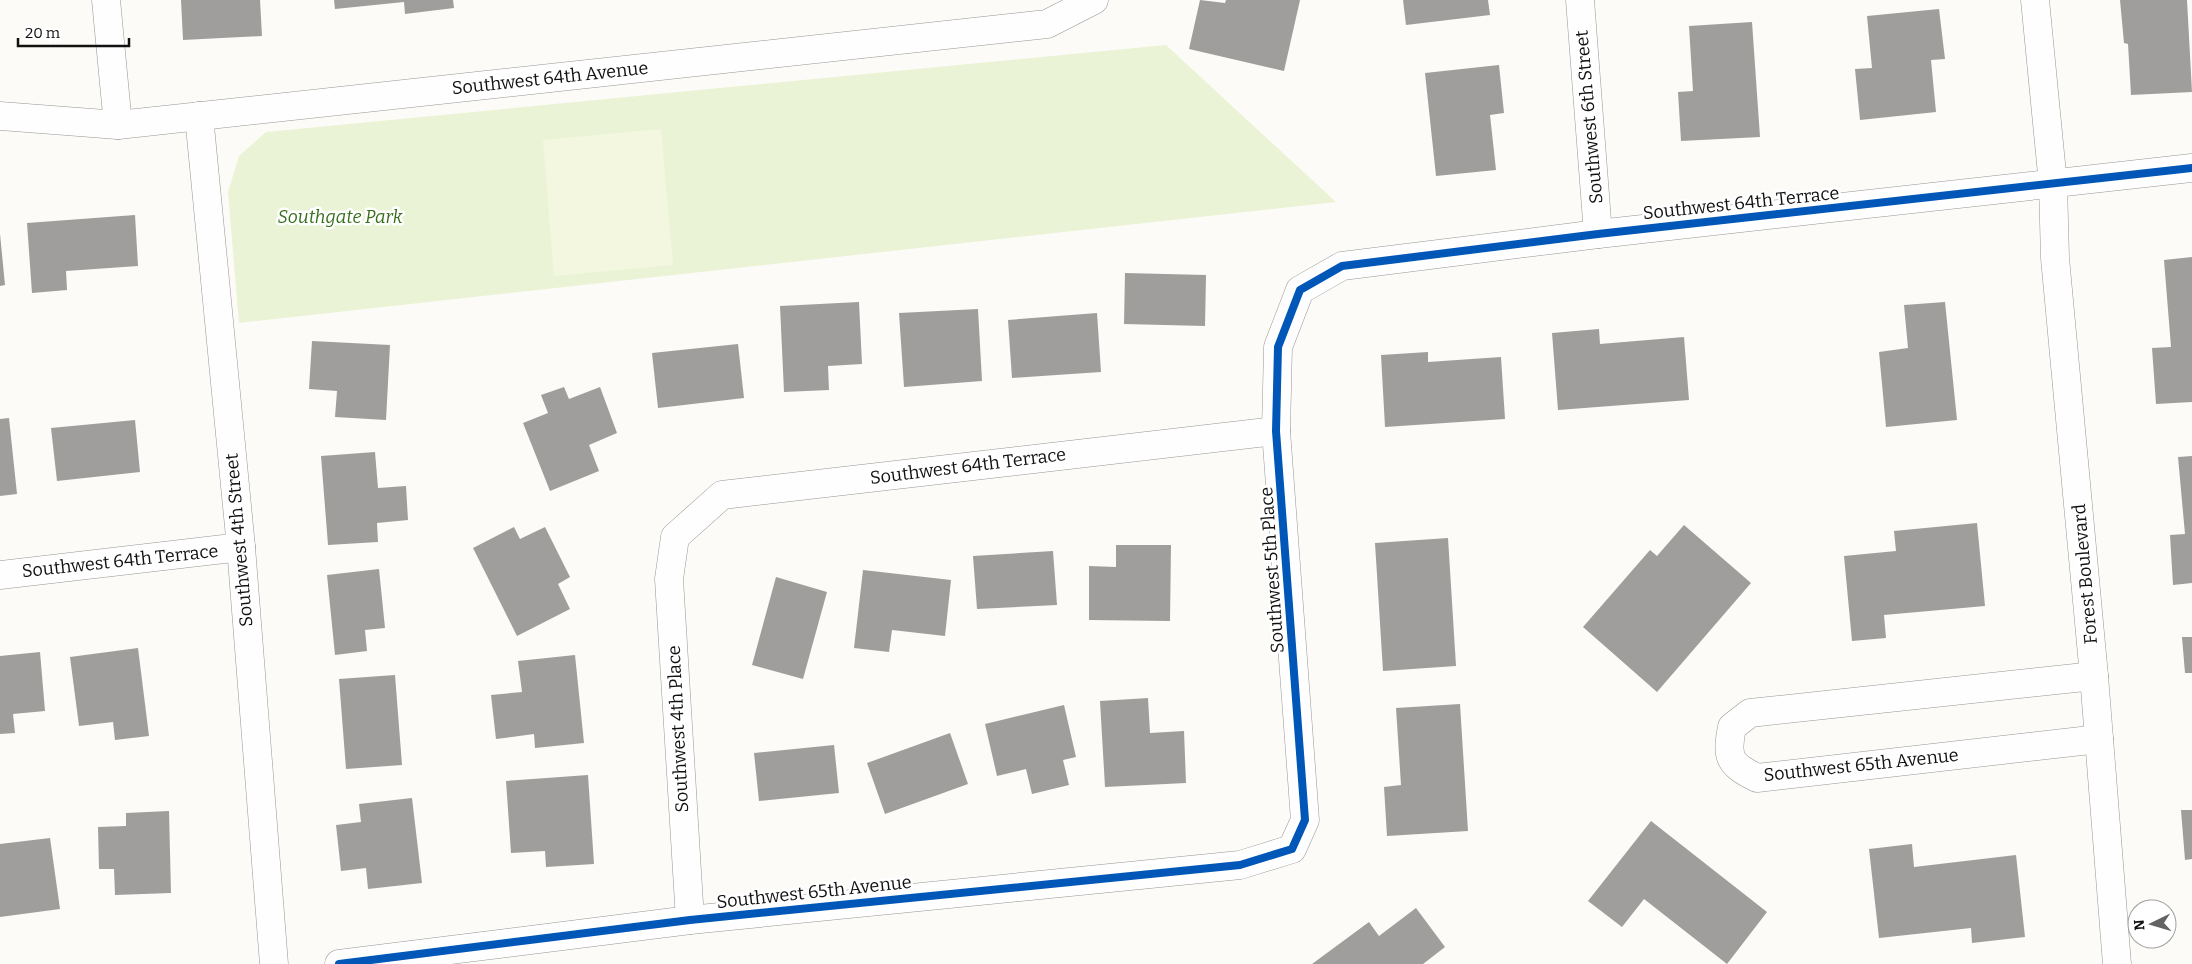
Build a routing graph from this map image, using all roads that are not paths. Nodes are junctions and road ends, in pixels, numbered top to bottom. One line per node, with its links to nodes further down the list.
1 (106, 0): 7 (street)
2 (1094, 0): 6 (street, Southwest 64th Avenue)
3 (1580, 0): 10 (street, Southwest 6th Street)
4 (2035, 0): 9 (street, Forest Boulevard)
5 (0, 116): 7 (street, Southwest 64th Avenue)
6 (199, 116): 7 (street, Southwest 64th Avenue); 14 (street, Southwest 4th Street)
7 (118, 125)
8 (2192, 168): 9 (street, Southwest 64th Terrace)
9 (2053, 184): 10 (street, Southwest 64th Terrace); 16 (street, Forest Boulevard)
10 (1598, 234): 11 (street, Southwest 64th Terrace)
11 (1300, 290): 12 (street, Southwest 5th Place)
12 (1276, 430): 13 (street, Southwest 64th Terrace); 18 (street, Southwest 5th Place)
13 (675, 537): 19 (street, Southwest 4th Place)
14 (240, 547): 15 (street, Southwest 64th Terrace); 20 (street, Southwest 4th Street)
15 (0, 575)
16 (2094, 676): 17 (street, Forest Boulevard); 17 (street, Southwest 65th Avenue)
17 (2099, 739): 22 (street, Forest Boulevard)
18 (1292, 849): 19 (street, Southwest 65th Avenue)
19 (690, 920): 21 (street, Southwest 65th Avenue)
20 (274, 964)
21 (339, 964)
22 (2117, 964)

